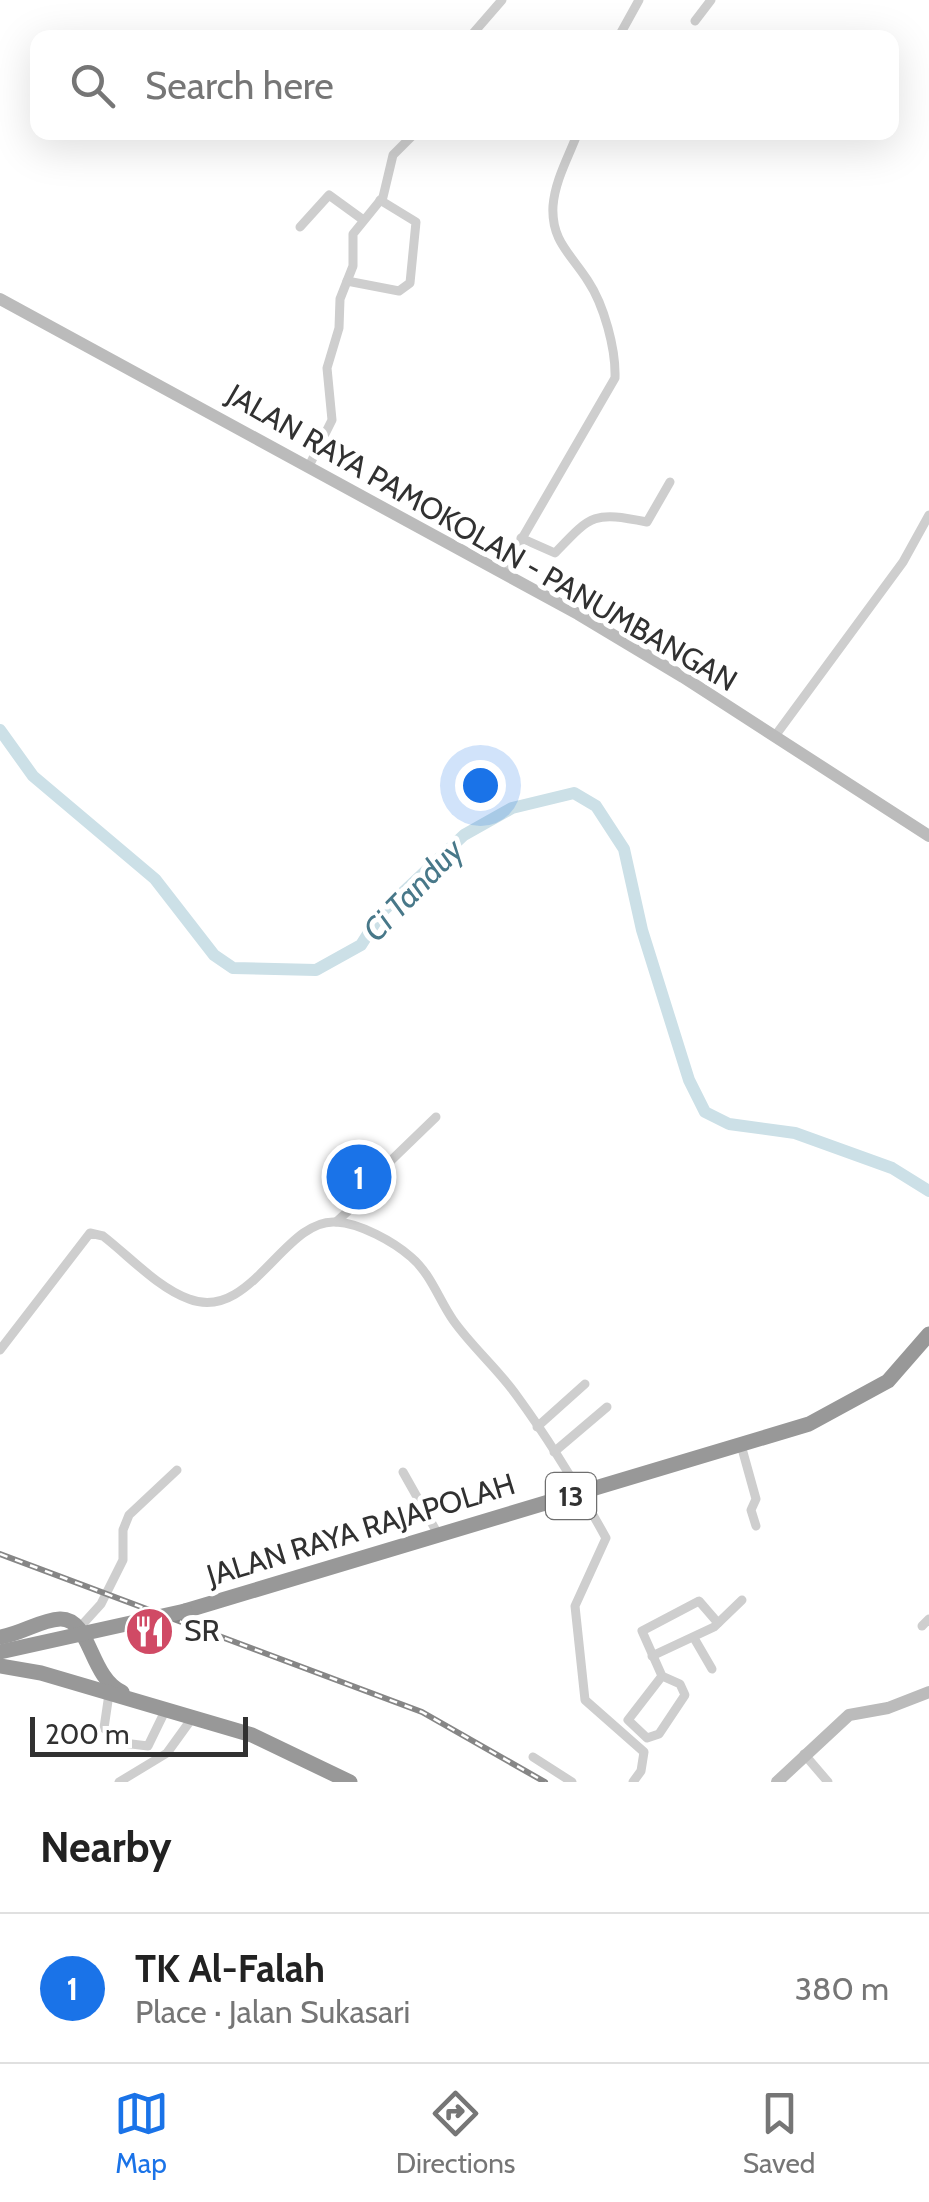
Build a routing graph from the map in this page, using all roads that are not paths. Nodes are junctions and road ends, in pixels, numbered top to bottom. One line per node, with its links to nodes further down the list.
1 (480, 0): 5 (street)
2 (502, 0): 5 (street)
3 (639, 0): 8 (street)
4 (711, 0): 6 (street)
5 (490, 10): 7 (street)
6 (695, 21)
7 (475, 30)
8 (622, 30)
9 (408, 140): 11 (street)
10 (575, 140): 19 (street)
11 (380, 200): 12 (street); 14 (street)
12 (362, 220): 13 (street); 14 (street)
13 (300, 227)
14 (347, 281): 16 (street)
15 (0, 299): 16 (main road, JALAN RAYA PAMOKOLAN - PANUMBANGAN)
16 (309, 466): 20 (main road, JALAN RAYA PAMOKOLAN - PANUMBANGAN)
17 (670, 482): 19 (street)
18 (929, 515): 21 (street)
19 (521, 538): 20 (street)
20 (502, 573): 21 (main road, JALAN RAYA PAMOKOLAN - PANUMBANGAN)
21 (775, 736): 22 (main road, JALAN RAYA PAMOKOLAN - PANUMBANGAN)
22 (929, 836)
23 (436, 1117): 24 (street)
24 (336, 1222): 26 (street); 29 (street)
25 (929, 1334): 30 (highway, JALAN RAYA RAJAPOLAH / 13)
26 (0, 1350)
27 (585, 1384): 29 (street)
28 (607, 1408): 31 (street)
29 (537, 1427): 31 (street)
30 (742, 1445): 34 (highway, JALAN RAYA RAJAPOLAH / 13); 35 (street)
31 (554, 1452): 34 (street)
32 (177, 1470): 39 (street)
33 (403, 1472): 36 (street)
34 (583, 1492): 36 (highway, JALAN RAYA RAJAPOLAH / 13); 53 (street)
35 (756, 1526)
36 (439, 1536): 43 (highway, JALAN RAYA RAJAPOLAH / 13, bridge)
37 (742, 1600): 38 (street)
38 (718, 1623): 42 (street); 44 (street)
39 (80, 1626): 41 (highway); 50 (highway)
40 (638, 1629): 44 (street)
41 (0, 1637)
42 (694, 1638): 44 (street); 46 (street)
43 (0, 1652)
44 (652, 1656): 47 (street); 53 (street)
45 (0, 1666): 49 (highway)
46 (712, 1669)
47 (662, 1676): 52 (street); 52 (street)
48 (929, 1692): 54 (main road)
49 (108, 1694): 50 (highway); 50 (street)
50 (162, 1708): 51 (highway)
51 (194, 1717): 56 (street); 57 (highway)
52 (628, 1720): 53 (street)
53 (616, 1726): 59 (street)
54 (804, 1754): 60 (main road); 61 (street)
55 (533, 1757): 58 (street)
56 (119, 1782)
57 (350, 1782)
58 (572, 1782)
59 (633, 1782)
60 (777, 1782)
61 (828, 1782)

